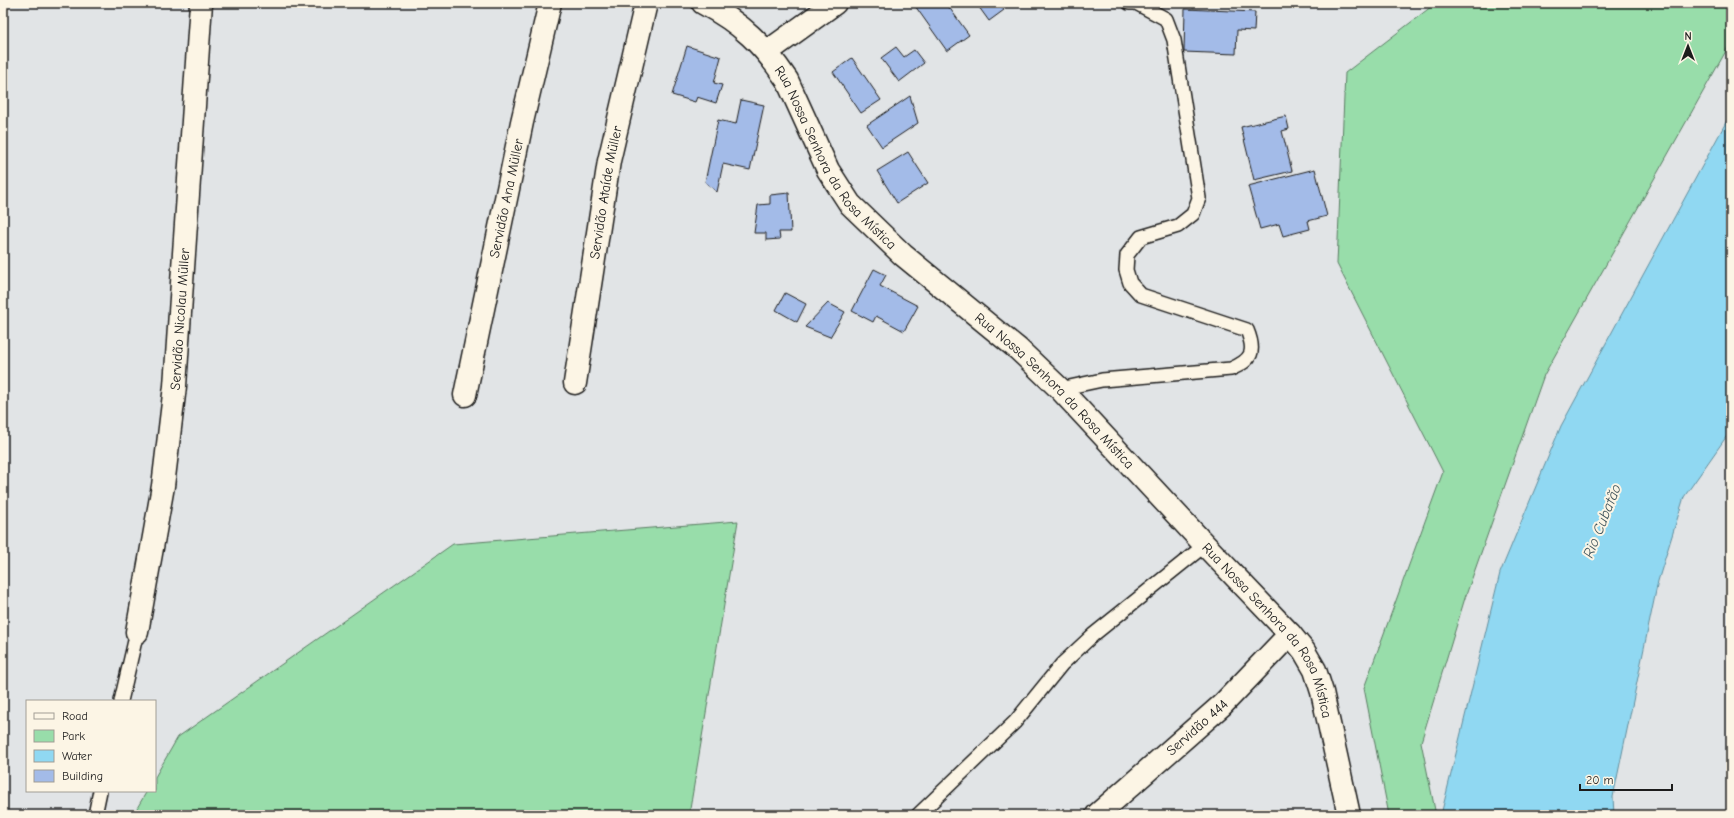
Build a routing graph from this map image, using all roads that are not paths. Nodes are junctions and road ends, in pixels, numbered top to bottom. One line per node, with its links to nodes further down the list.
1 (201, 3): 12 (street, Servidão Nicolau Müller)
2 (550, 3): 10 (street, Servidão Ana Müller)
3 (646, 3): 8 (street, Servidão Ataíde Müller)
4 (703, 3): 7 (street, Rua Nossa Senhora da Rosa Mística)
5 (835, 3): 7 (street)
6 (1129, 3): 9 (lane)
7 (767, 52): 9 (street, Rua Nossa Senhora da Rosa Mística)
8 (575, 383)
9 (1060, 389): 11 (street, Rua Nossa Senhora da Rosa Mística)
10 (465, 395)
11 (1205, 545): 13 (street, Rua Nossa Senhora da Rosa Mística); 17 (lane)
12 (137, 632): 14 (lane)
13 (1290, 634): 18 (street, Servidão 444); 19 (street, Rua Nossa Senhora da Rosa Mística)
14 (121, 700)
15 (100, 792): 16 (lane)
16 (95, 815)
17 (918, 815)
18 (1097, 815)
19 (1350, 815)

